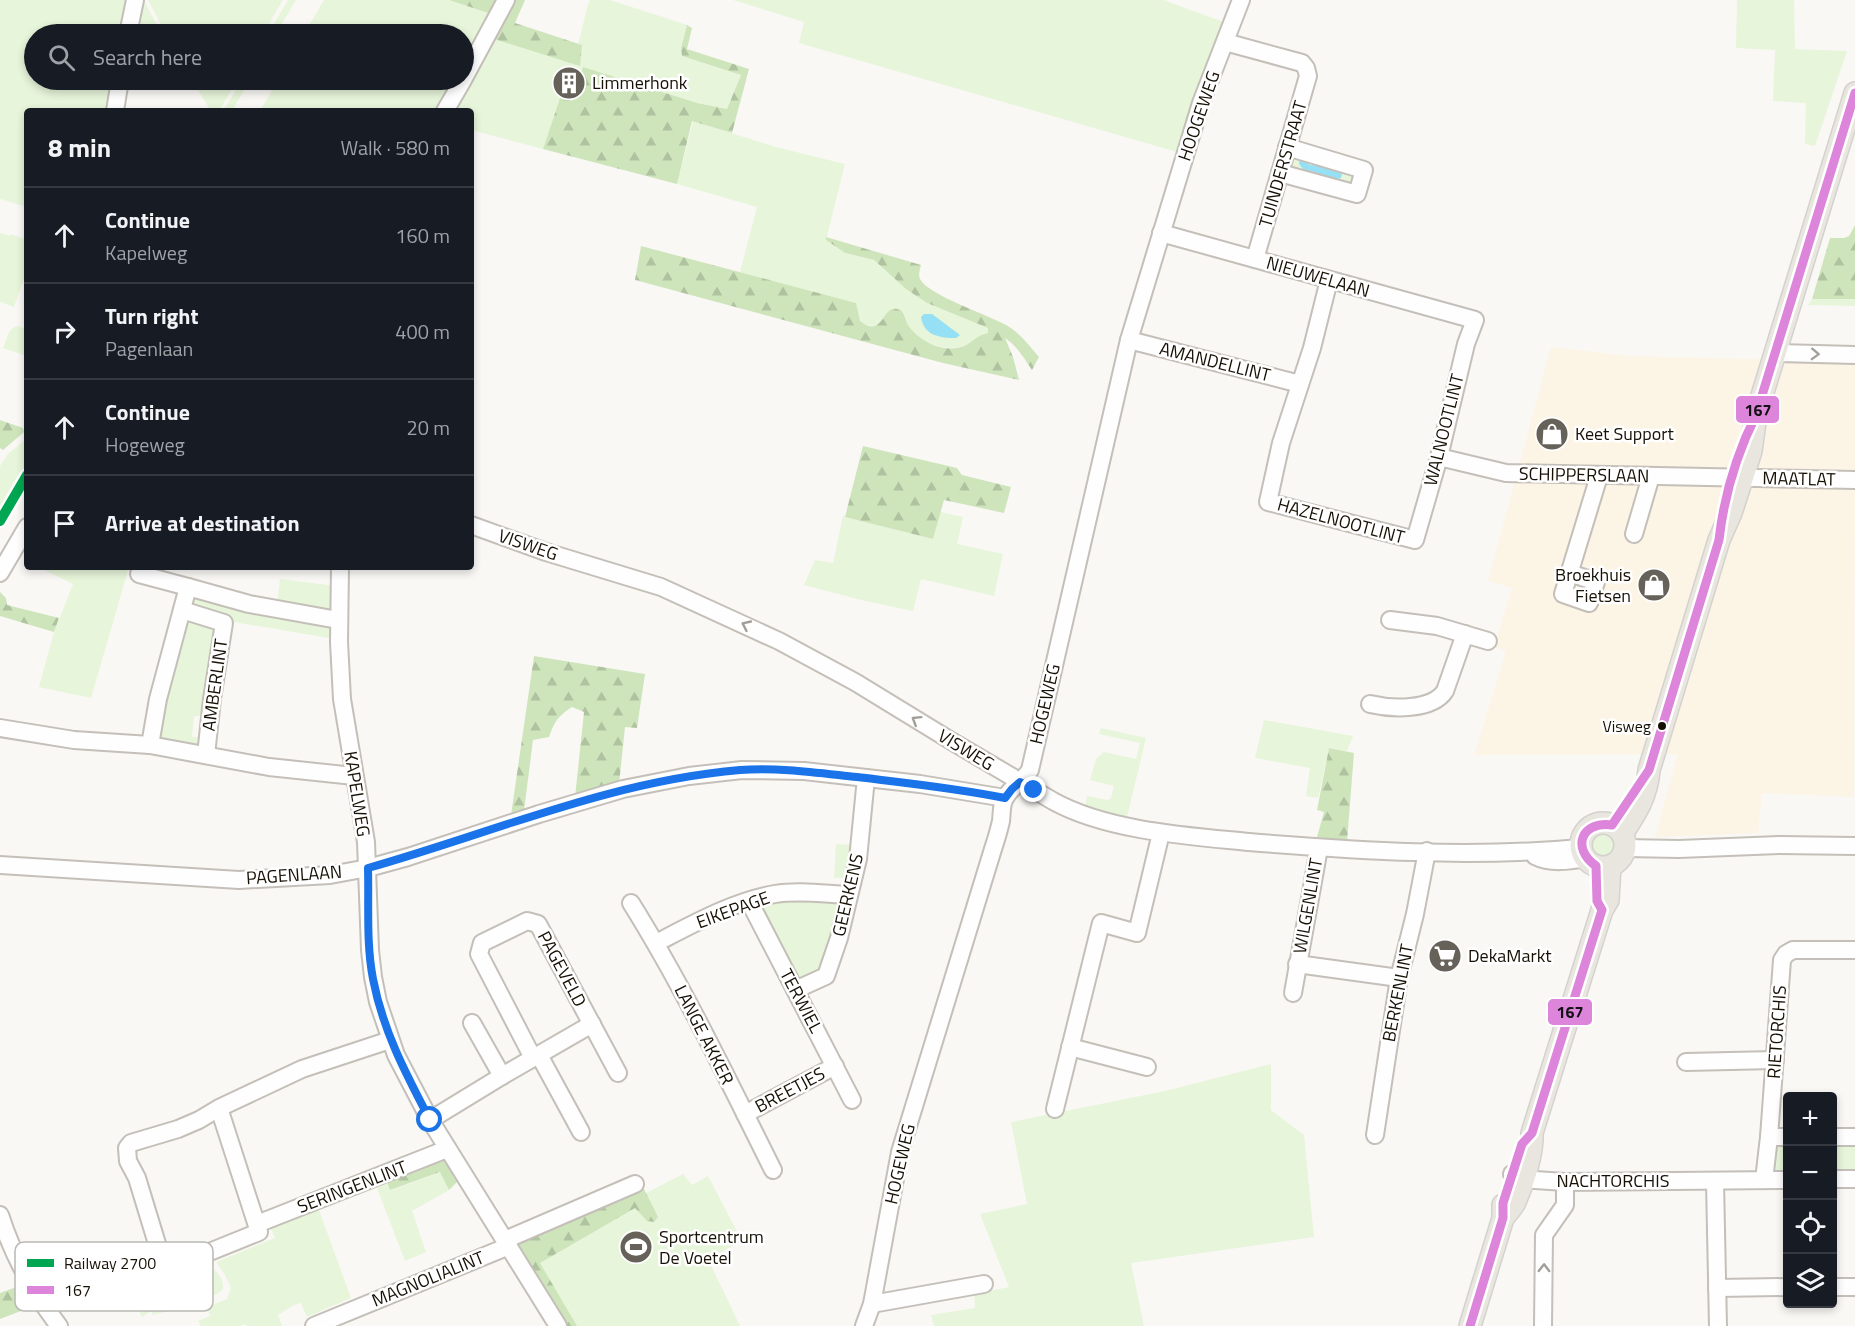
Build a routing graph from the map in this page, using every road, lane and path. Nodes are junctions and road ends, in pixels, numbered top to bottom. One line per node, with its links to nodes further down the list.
1 (135, 0): 4 (street)
2 (506, 0): 6 (street)
3 (1241, 0): 5 (street, HOOGEWEG)
4 (130, 24)
5 (1225, 42): 12 (street, TUINDERSTRAAT); 14 (street, HOOGEWEG)
6 (474, 59)
7 (119, 90): 10 (street)
8 (457, 90): 11 (street)
9 (1855, 93): 19 (main road)
10 (116, 108)
11 (447, 108)
12 (1287, 147): 13 (street, TUINDERSTRAAT); 13 (street)
13 (1280, 172): 15 (street, TUINDERSTRAAT)
14 (1161, 233): 15 (street, NIEUWELAAN); 18 (street, HOGEWEG)
15 (1255, 259): 16 (street, NIEUWELAAN)
16 (1329, 280): 17 (street, NIEUWELAAN); 21 (street)
17 (1474, 320): 22 (street, WALNOOTLINT)
18 (1129, 340): 21 (street, AMANDELLINT); 47 (street, HOGEWEG)
19 (1776, 353): 20 (street, one-way to 20); 25 (main road)
20 (1855, 355)
21 (1300, 384): 30 (street, HAZELNOOTLINT)
22 (1439, 457): 23 (street, SCHIPPERSLAAN); 30 (street, WALNOOTLINT)
23 (1599, 476): 24 (street, SCHIPPERSLAAN); 33 (street)
24 (1651, 476): 25 (street, SCHIPPERSLAAN); 29 (street)
25 (1737, 478): 26 (street, MAATLAT); 50 (main road)
26 (1855, 480)
27 (474, 526): 47 (street, VISWEG, one-way to 27)
28 (24, 532): 32 (street)
29 (1634, 534)
30 (1415, 540)
31 (340, 570): 37 (street, KAPELWEG)
32 (0, 573)
33 (1570, 573)
34 (139, 574): 35 (street)
35 (188, 587): 36 (street); 37 (street)
36 (183, 610): 43 (street); 44 (street, AMBERLINT)
37 (339, 620): 45 (street, KAPELWEG)
38 (1390, 620): 39 (street)
39 (1464, 634): 40 (street); 41 (street)
40 (1488, 641)
41 (1370, 704)
42 (0, 728): 43 (street, AMBERLINT)
43 (150, 745): 44 (street, AMBERLINT)
44 (206, 755): 45 (street, AMBERLINT)
45 (354, 776): 56 (street, KAPELWEG)
46 (866, 778): 48 (street, PAGENLAAN); 56 (street, PAGENLAAN); 57 (street, GEERKENS)
47 (1020, 782): 48 (street, HOGEWEG); 49 (street, VISWEG)
48 (1005, 798): 109 (street, HOGEWEG)
49 (1161, 833): 52 (street, VISWEG); 69 (street)
50 (1619, 836): 51 (street); 54 (main road); 54 (main road)
51 (1855, 846)
52 (1319, 848): 53 (street, VISWEG); 62 (street, WILGENLINT)
53 (1427, 851): 54 (street, VISWEG); 63 (street, BERKENLINT)
54 (1593, 859): 90 (main road)
55 (0, 866): 56 (street, PAGENLAAN)
56 (368, 868): 68 (street, KAPELWEG)
57 (849, 896): 58 (street, EIKEPAGE); 64 (street, GEERKENS)
58 (749, 901): 60 (street, EIKEPAGE); 64 (street, TERWIEL)
59 (631, 903): 60 (street, LANGE AKKER)
60 (656, 943): 80 (street, LANGE AKKER)
61 (1855, 950): 71 (street, RIETORCHIS)
62 (1297, 964): 63 (street, WILGENLINT); 65 (street, WILGENLINT)
63 (1398, 978): 83 (street, BERKENLINT)
64 (795, 990): 73 (street, TERWIEL)
65 (1293, 993)
66 (472, 1023): 76 (street)
67 (592, 1024): 70 (street, PAGEVELD); 70 (street, PAGEVELD); 75 (street, PAGEVELD)
68 (390, 1040): 78 (street, SERINGENLINT); 81 (street, KAPELWEG)
69 (1070, 1047): 74 (street); 79 (street)
70 (536, 1056): 76 (street, PAGEVELD); 82 (street, PAGEVELD)
71 (1775, 1060): 72 (street); 84 (street, RIETORCHIS)
72 (1686, 1062)
73 (835, 1066): 77 (street, TERWIEL); 80 (street, BREETJES)
74 (1147, 1067)
75 (618, 1073)
76 (502, 1076): 81 (street, PAGEVELD)
77 (852, 1100)
78 (219, 1108): 99 (street); 100 (street, SERINGENLINT)
79 (1055, 1109)
80 (745, 1114): 89 (street, LANGE AKKER)
81 (430, 1120): 88 (street, KAPELWEG)
82 (581, 1132)
83 (1375, 1135)
84 (1769, 1137): 85 (street); 93 (street, RIETORCHIS)
85 (1783, 1137)
86 (1837, 1137): 87 (street)
87 (1855, 1137)
88 (447, 1149): 99 (street, SERINGENLINT); 101 (street, KAPELWEG)
89 (773, 1170)
90 (1517, 1176): 95 (street, NACHTORCHIS); 115 (main road)
91 (1837, 1179): 92 (street)
92 (1855, 1179)
93 (1764, 1180): 94 (street, NACHTORCHIS); 96 (street, NACHTORCHIS)
94 (1783, 1180)
95 (1565, 1182): 96 (street, NACHTORCHIS); 116 (street, one-way to 95)
96 (1715, 1182): 108 (street)
97 (635, 1184): 101 (street)
98 (0, 1215): 103 (street)
99 (257, 1224): 102 (street, SERINGENLINT)
100 (156, 1242)
101 (507, 1243): 112 (street, MAGNOLIALINT); 113 (street, KAPELWEG)
102 (213, 1251)
103 (15, 1254)
104 (984, 1284): 109 (street)
105 (1783, 1287): 108 (street)
106 (1837, 1287): 107 (street)
107 (1855, 1287)
108 (1717, 1288): 117 (street)
109 (872, 1304): 114 (street, HOGEWEG)
110 (48, 1311): 111 (street)
111 (59, 1326)
112 (314, 1326)
113 (558, 1326)
114 (864, 1326)
115 (1470, 1326)
116 (1543, 1326)
117 (1718, 1326)

